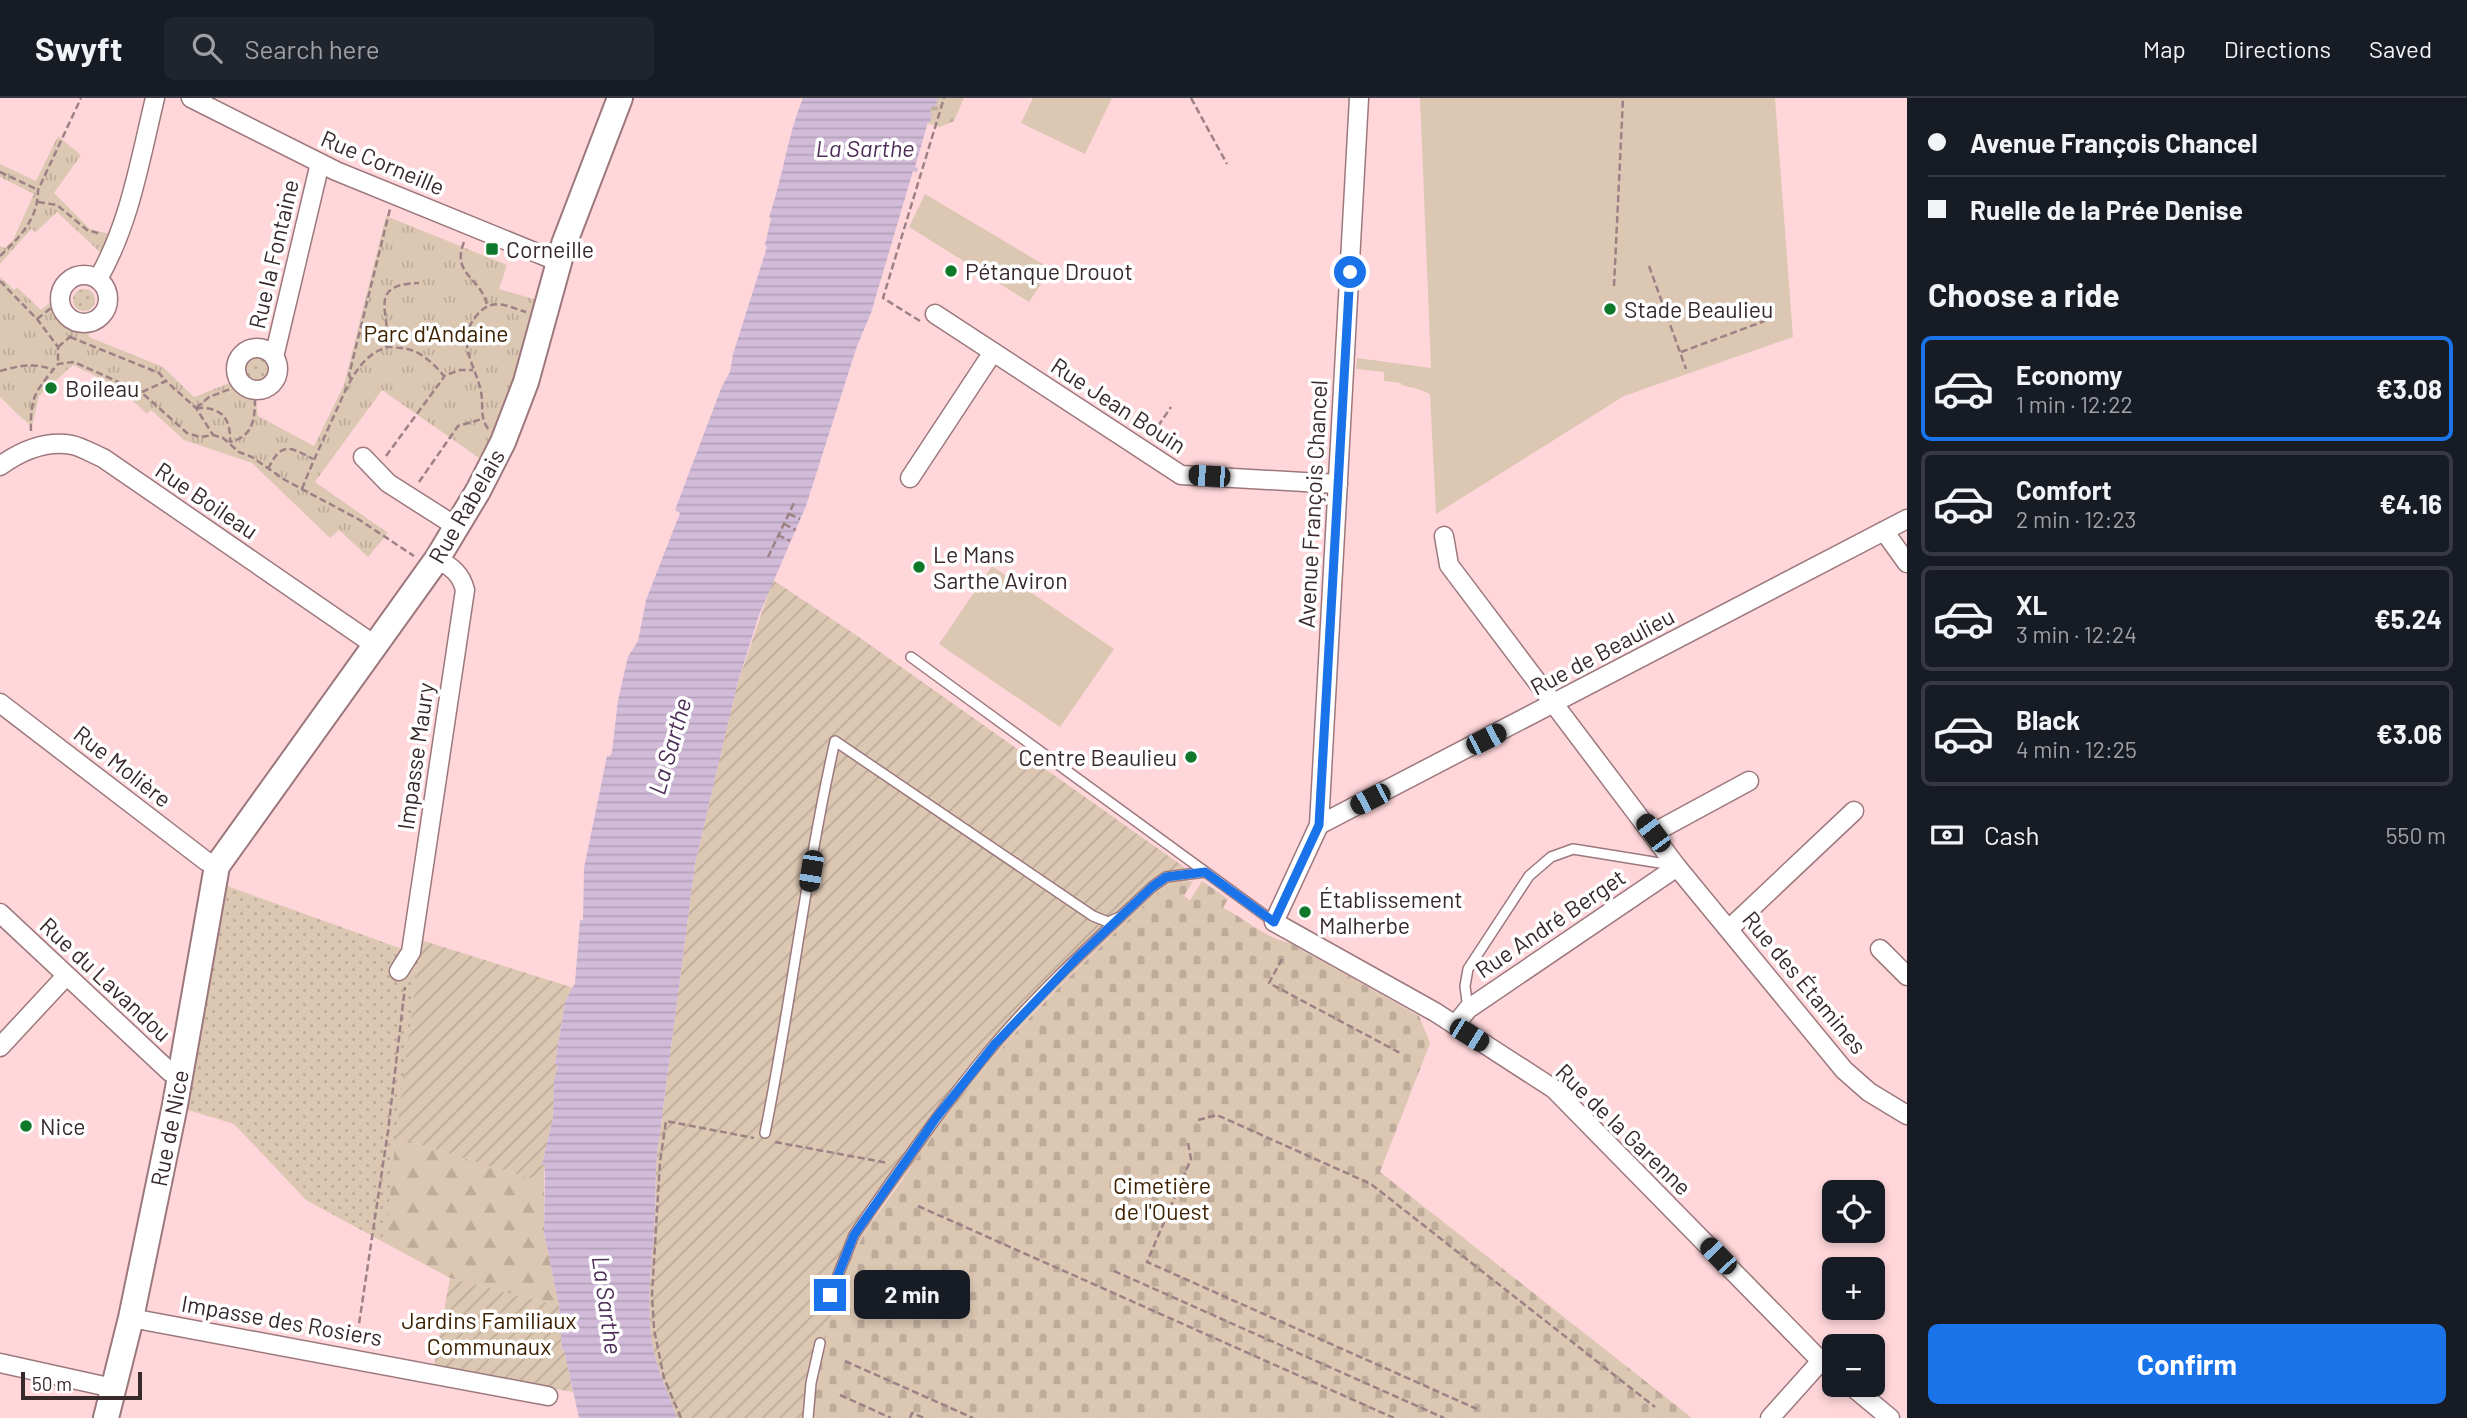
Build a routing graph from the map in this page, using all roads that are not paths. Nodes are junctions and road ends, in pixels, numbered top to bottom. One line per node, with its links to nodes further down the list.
1 (155, 98): 7 (street)
2 (191, 98): 5 (street, Rue Corneille)
3 (1359, 98): 14 (street, Avenue François Chancel)
4 (613, 100): 6 (street, Rue Rabelais)
5 (320, 163): 6 (street, Rue Corneille); 10 (street, Rue la Fontaine)
6 (559, 262): 16 (street, Rue Rabelais)
7 (97, 279): 7 (street)
8 (935, 314): 9 (street, Rue Jean Bouin)
9 (993, 352): 13 (street); 14 (street, Rue Jean Bouin)
10 (274, 357): 10 (street, Rue la Fontaine)
11 (363, 457): 16 (street)
12 (0, 466): 21 (street, Rue Boileau)
13 (910, 478)
14 (1338, 484): 27 (street, Avenue François Chancel)
15 (1907, 519): 17 (street, Rue de Beaulieu)
16 (457, 527): 19 (street, Rue Rabelais)
17 (1884, 531): 20 (street); 23 (street, Rue de Beaulieu)
18 (1444, 536): 23 (street, Rue des Étamines)
19 (434, 563): 21 (street, Rue Rabelais); 37 (street, Impasse Maury)
20 (1907, 563)
21 (376, 646): 29 (street, Rue Rabelais)
22 (911, 657): 31 (lane)
23 (1555, 703): 27 (street, Rue de Beaulieu); 28 (street, Rue des Étamines)
24 (4, 712): 29 (street, Rue Molière)
25 (1749, 781): 28 (street)
26 (1854, 811): 35 (street)
27 (1319, 825): 34 (street, Avenue François Chancel)
28 (1653, 833): 30 (street, Rue des Étamines)
29 (217, 866): 43 (street, Rue de Nice)
30 (1677, 867): 35 (street, Rue des Étamines); 40 (street, Rue André Berget); 40 (lane)
31 (1205, 872): 33 (lane); 34 (lane)
32 (0, 913): 38 (street, Rue du Lavandou)
33 (1120, 917): 45 (lane); 46 (lane)
34 (1274, 922): 41 (street, Rue de la Garenne)
35 (1729, 929): 44 (street, Rue des Étamines)
36 (1880, 949): 39 (street)
37 (400, 971)
38 (66, 975): 42 (street); 43 (street, Rue du Lavandou)
39 (1907, 976)
40 (1468, 1009): 41 (street, Rue André Berget)
41 (1455, 1025): 49 (street, Rue de la Garenne)
42 (0, 1046)
43 (180, 1077): 47 (street, Rue de Nice)
44 (1907, 1115)
45 (765, 1137)
46 (830, 1295)
47 (131, 1318): 52 (street, Rue de Nice); 53 (street, Impasse des Rosiers)
48 (820, 1343): 56 (lane)
49 (1822, 1362)
50 (0, 1363): 52 (street)
51 (1822, 1371): 57 (street)
52 (113, 1388): 55 (street, Rue de Nice)
53 (548, 1396)
54 (1865, 1397): 58 (street)
55 (106, 1418)
56 (808, 1418)
57 (1770, 1418)
58 (1890, 1418)

